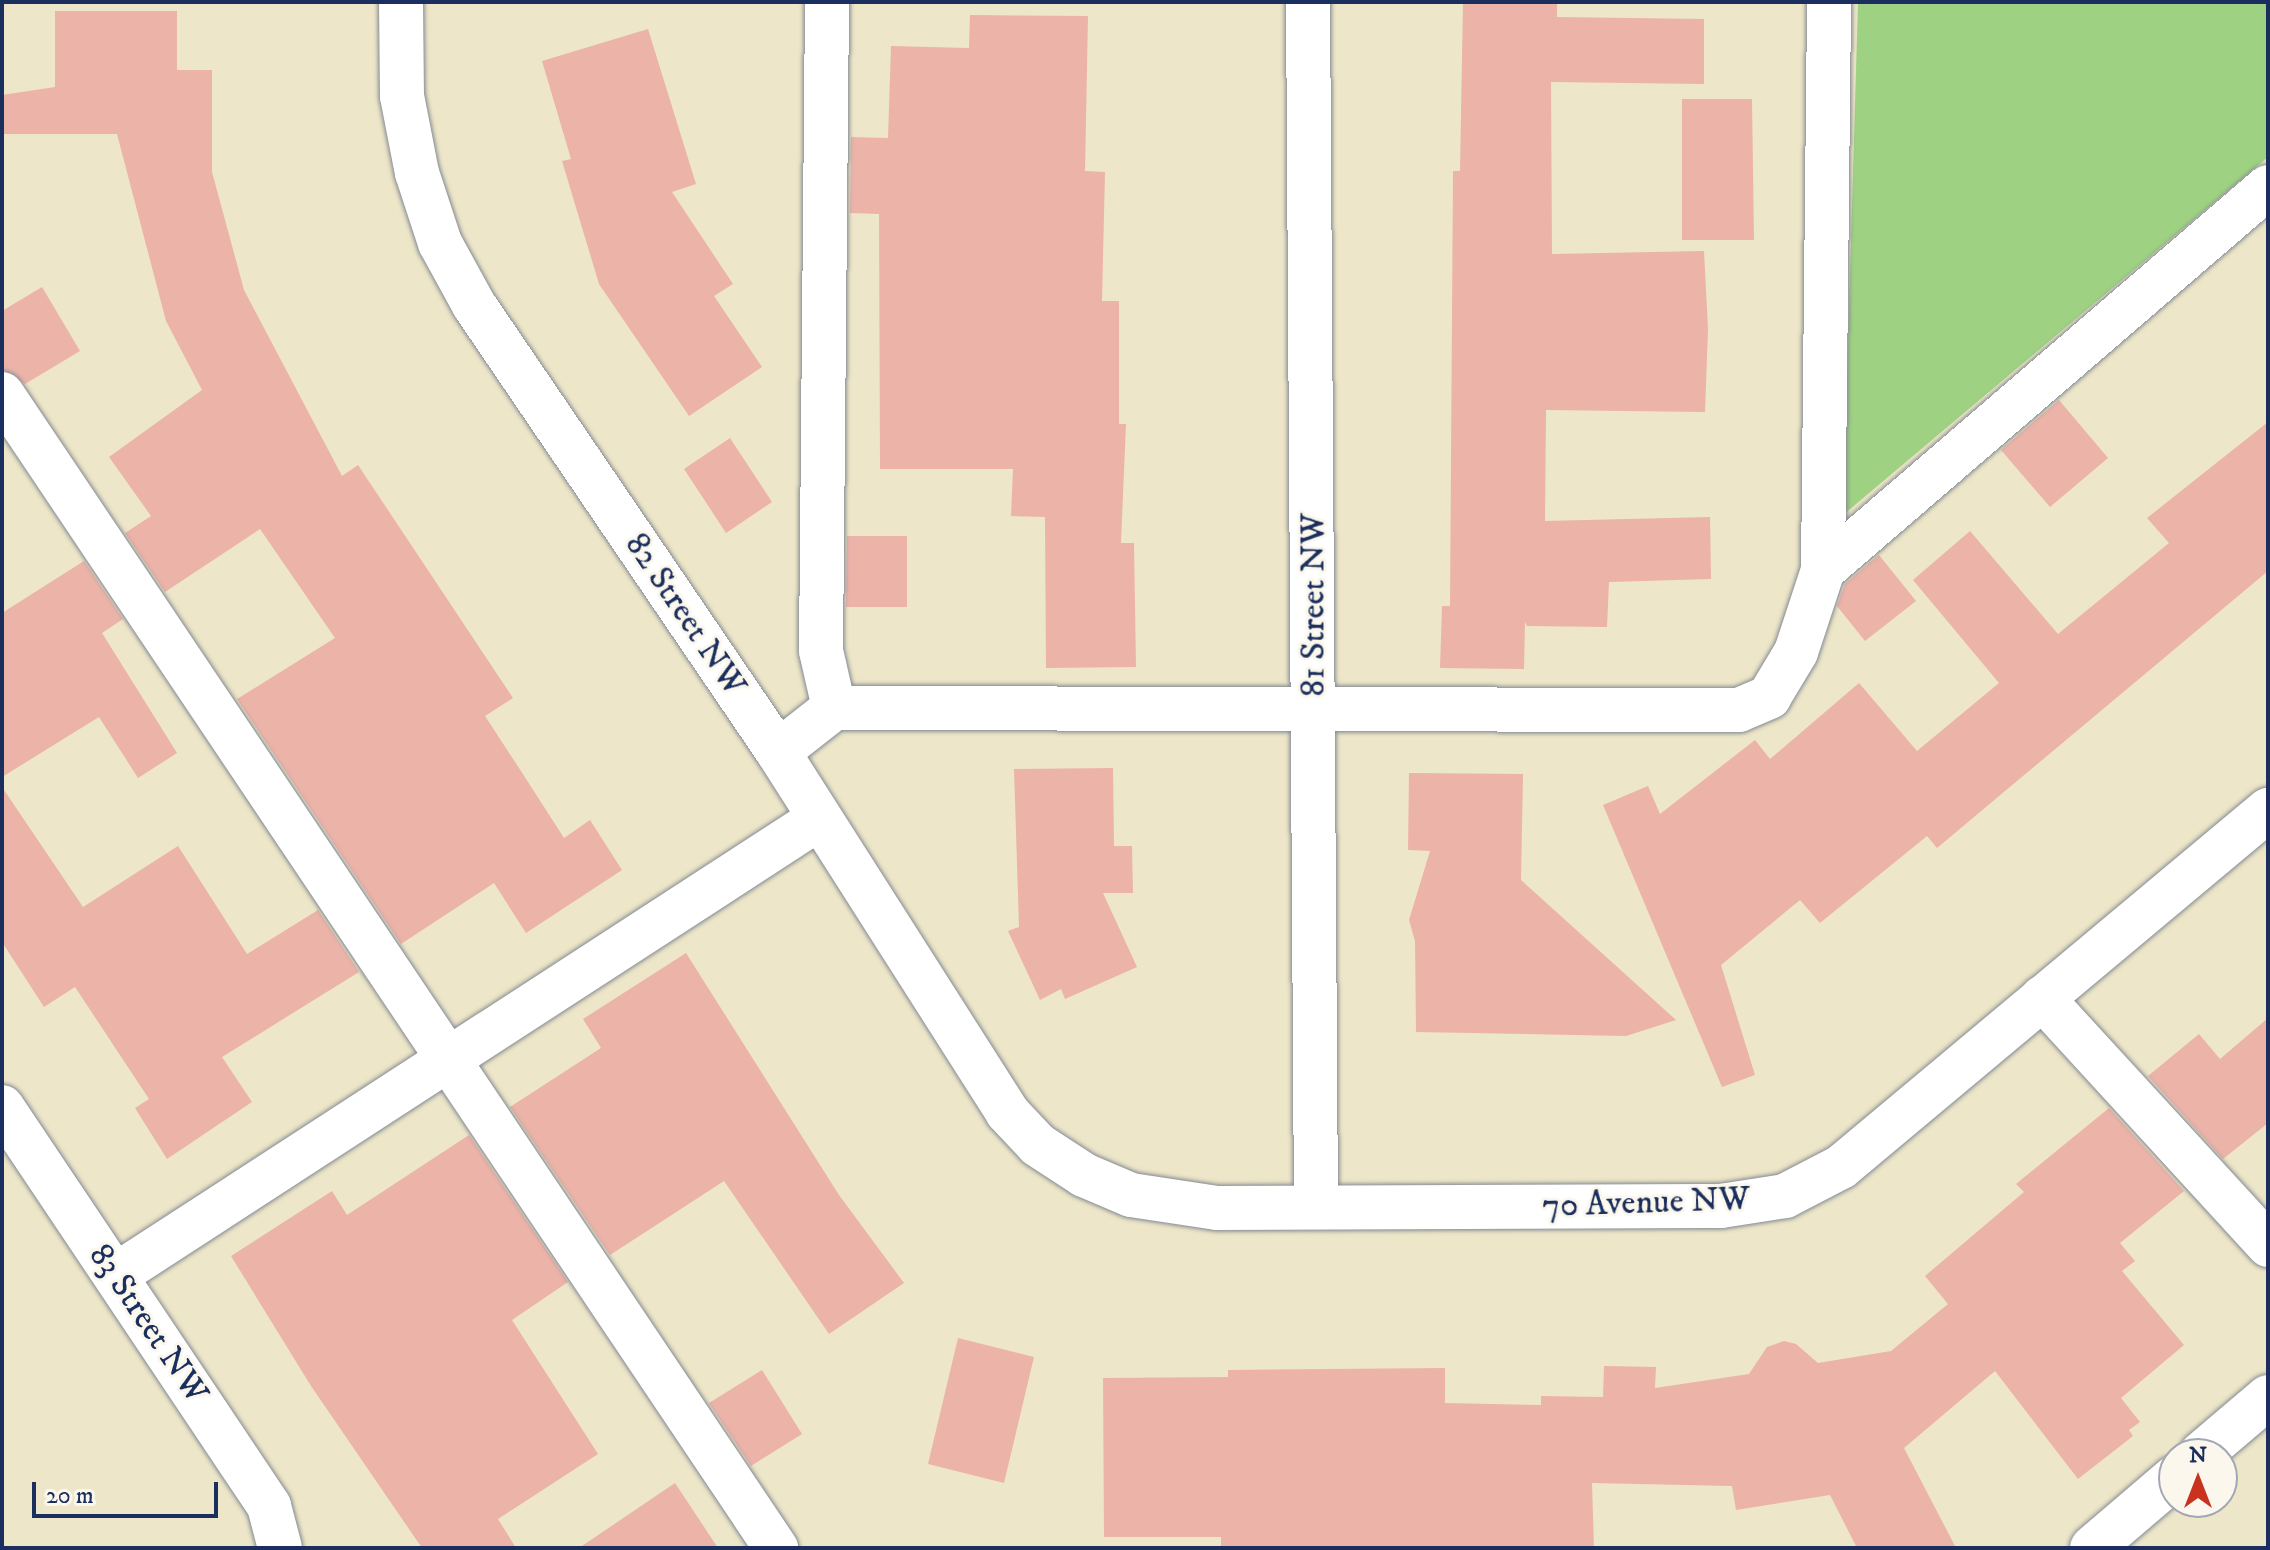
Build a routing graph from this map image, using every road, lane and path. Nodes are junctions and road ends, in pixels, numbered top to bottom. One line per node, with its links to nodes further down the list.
1 (401, 2): 10 (street, 82 Street NW)
2 (827, 2): 9 (street)
3 (1308, 2): 8 (street, 81 Street NW)
4 (1829, 2): 7 (street)
5 (2268, 187): 7 (street)
6 (2, 394): 14 (street)
7 (1823, 570): 8 (street)
8 (1314, 706): 9 (street); 17 (street, 81 Street NW)
9 (834, 708): 10 (street)
10 (778, 752): 12 (street, 82 Street NW)
11 (2268, 810): 13 (street, 70 Avenue NW)
12 (820, 818): 14 (street); 16 (street, 82 Street NW)
13 (2042, 998): 17 (street, 70 Avenue NW); 18 (street)
14 (448, 1058): 19 (street); 24 (street)
15 (2, 1107): 19 (street, 83 Street NW)
16 (1084, 1175): 17 (street, 70 Avenue NW)
17 (1316, 1207)
18 (2268, 1245)
19 (116, 1275): 23 (street, 83 Street NW)
20 (2268, 1397): 21 (street)
21 (2220, 1438)
22 (2158, 1492): 25 (street)
23 (280, 1548)
24 (776, 1548)
25 (2092, 1548)

